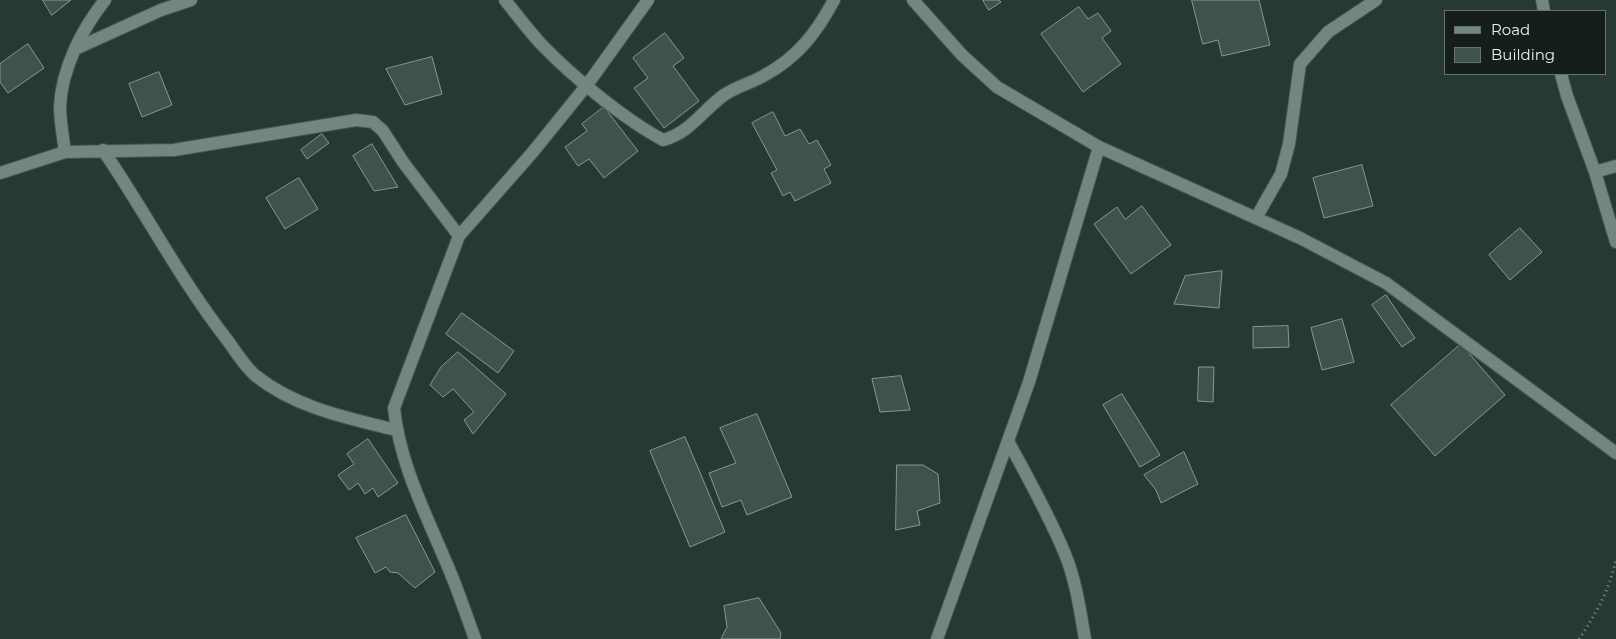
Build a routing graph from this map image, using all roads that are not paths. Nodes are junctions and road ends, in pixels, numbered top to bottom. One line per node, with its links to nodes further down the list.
1 (105, 0): 8 (street)
2 (191, 0): 8 (street)
3 (505, 0): 10 (street)
4 (648, 0): 10 (street)
5 (834, 0): 10 (street)
6 (915, 0): 11 (street)
7 (1376, 0): 17 (street)
8 (75, 49): 13 (street)
9 (1561, 75): 16 (street)
10 (587, 85): 18 (street)
11 (1099, 147): 17 (street); 21 (street)
12 (103, 150): 13 (street); 18 (street); 20 (street)
13 (65, 152): 15 (street)
14 (1616, 166): 16 (street)
15 (0, 172)
16 (1595, 172): 19 (street)
17 (1256, 218): 22 (street)
18 (459, 236): 20 (street)
19 (1616, 242)
20 (396, 430): 23 (street)
21 (1008, 442): 24 (street); 25 (street)
22 (1616, 453)
23 (475, 639)
24 (937, 639)
25 (1085, 639)

